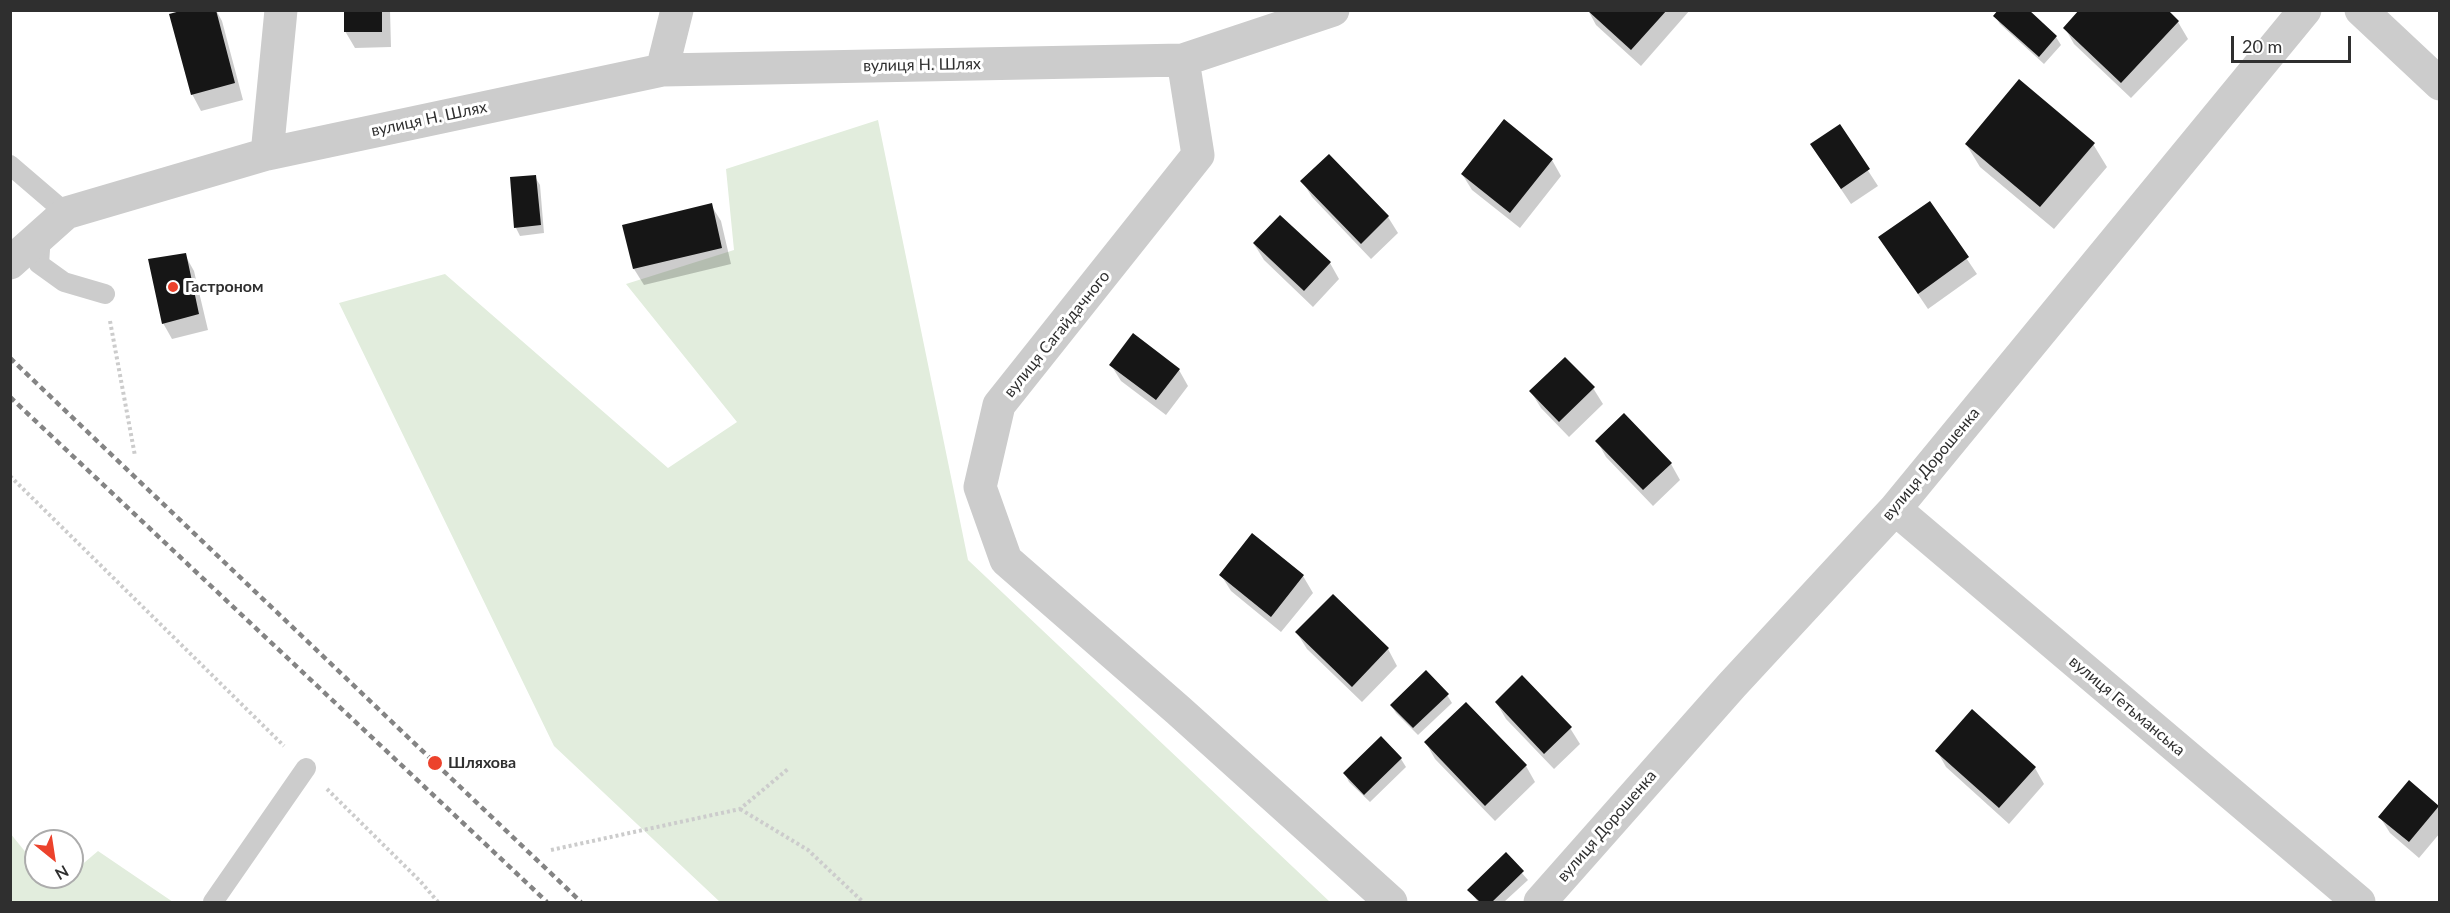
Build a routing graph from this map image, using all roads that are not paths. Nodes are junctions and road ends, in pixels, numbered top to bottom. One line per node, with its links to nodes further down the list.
1 (281, 10): 9 (street)
2 (677, 10): 7 (street)
3 (1333, 10): 6 (street)
4 (2305, 10): 15 (street, вулиця Дорошенка)
5 (2361, 10): 8 (street)
6 (1183, 60): 7 (street, вулиця Н. Шлях); 18 (street, вулиця Сагайдачного)
7 (662, 70): 9 (street, вулиця Н. Шлях)
8 (2439, 84)
9 (267, 154): 11 (street, вулиця Н. Шлях)
10 (10, 165): 11 (lane)
11 (66, 213): 12 (street, вулиця Н. Шлях)
12 (41, 236): 13 (street, вулиця Н. Шлях); 14 (lane)
13 (10, 263)
14 (105, 294)
15 (1894, 509): 19 (street, вулиця Дорошенка); 20 (street, вулиця Гетьманська)
16 (306, 768): 17 (lane)
17 (213, 903)
18 (1391, 903)
19 (1540, 903)
20 (2359, 903)

